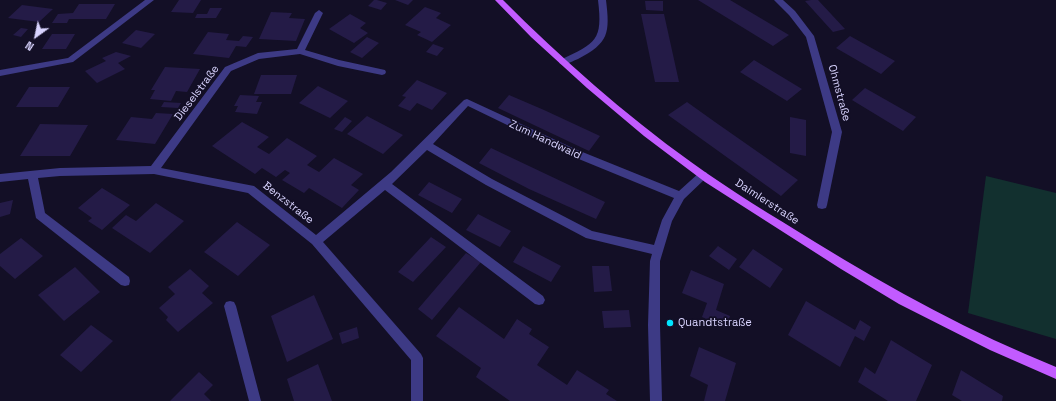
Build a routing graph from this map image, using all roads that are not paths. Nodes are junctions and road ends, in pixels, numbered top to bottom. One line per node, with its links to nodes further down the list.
1 (150, 0): 9 (street)
2 (498, 0): 7 (main road, Daimlerstraße)
3 (602, 0): 7 (street)
4 (778, 0): 17 (street, Ohmstraße)
5 (319, 12): 6 (street)
6 (300, 51): 8 (street, Dieselstraße); 11 (street, Dieselstraße)
7 (563, 62): 13 (main road, Daimlerstraße)
8 (382, 72)
9 (0, 73)
10 (427, 145): 15 (street, Zum Handwald); 16 (street, Zum Handwald); 19 (street)
11 (154, 170): 12 (street, Benzstraße); 18 (street, Benzstraße)
12 (32, 175): 14 (street, Benzstraße); 20 (street)
13 (704, 175): 16 (street); 23 (main road, Daimlerstraße)
14 (0, 178)
15 (385, 184): 18 (street, Zum Handwald); 21 (street)
16 (680, 196): 19 (street)
17 (822, 205)
18 (316, 241): 25 (street, Benzstraße)
19 (659, 251): 26 (street)
20 (125, 281)
21 (540, 300)
22 (230, 306): 24 (street)
23 (1056, 373)
24 (255, 401)
25 (417, 401)
26 (656, 401)

